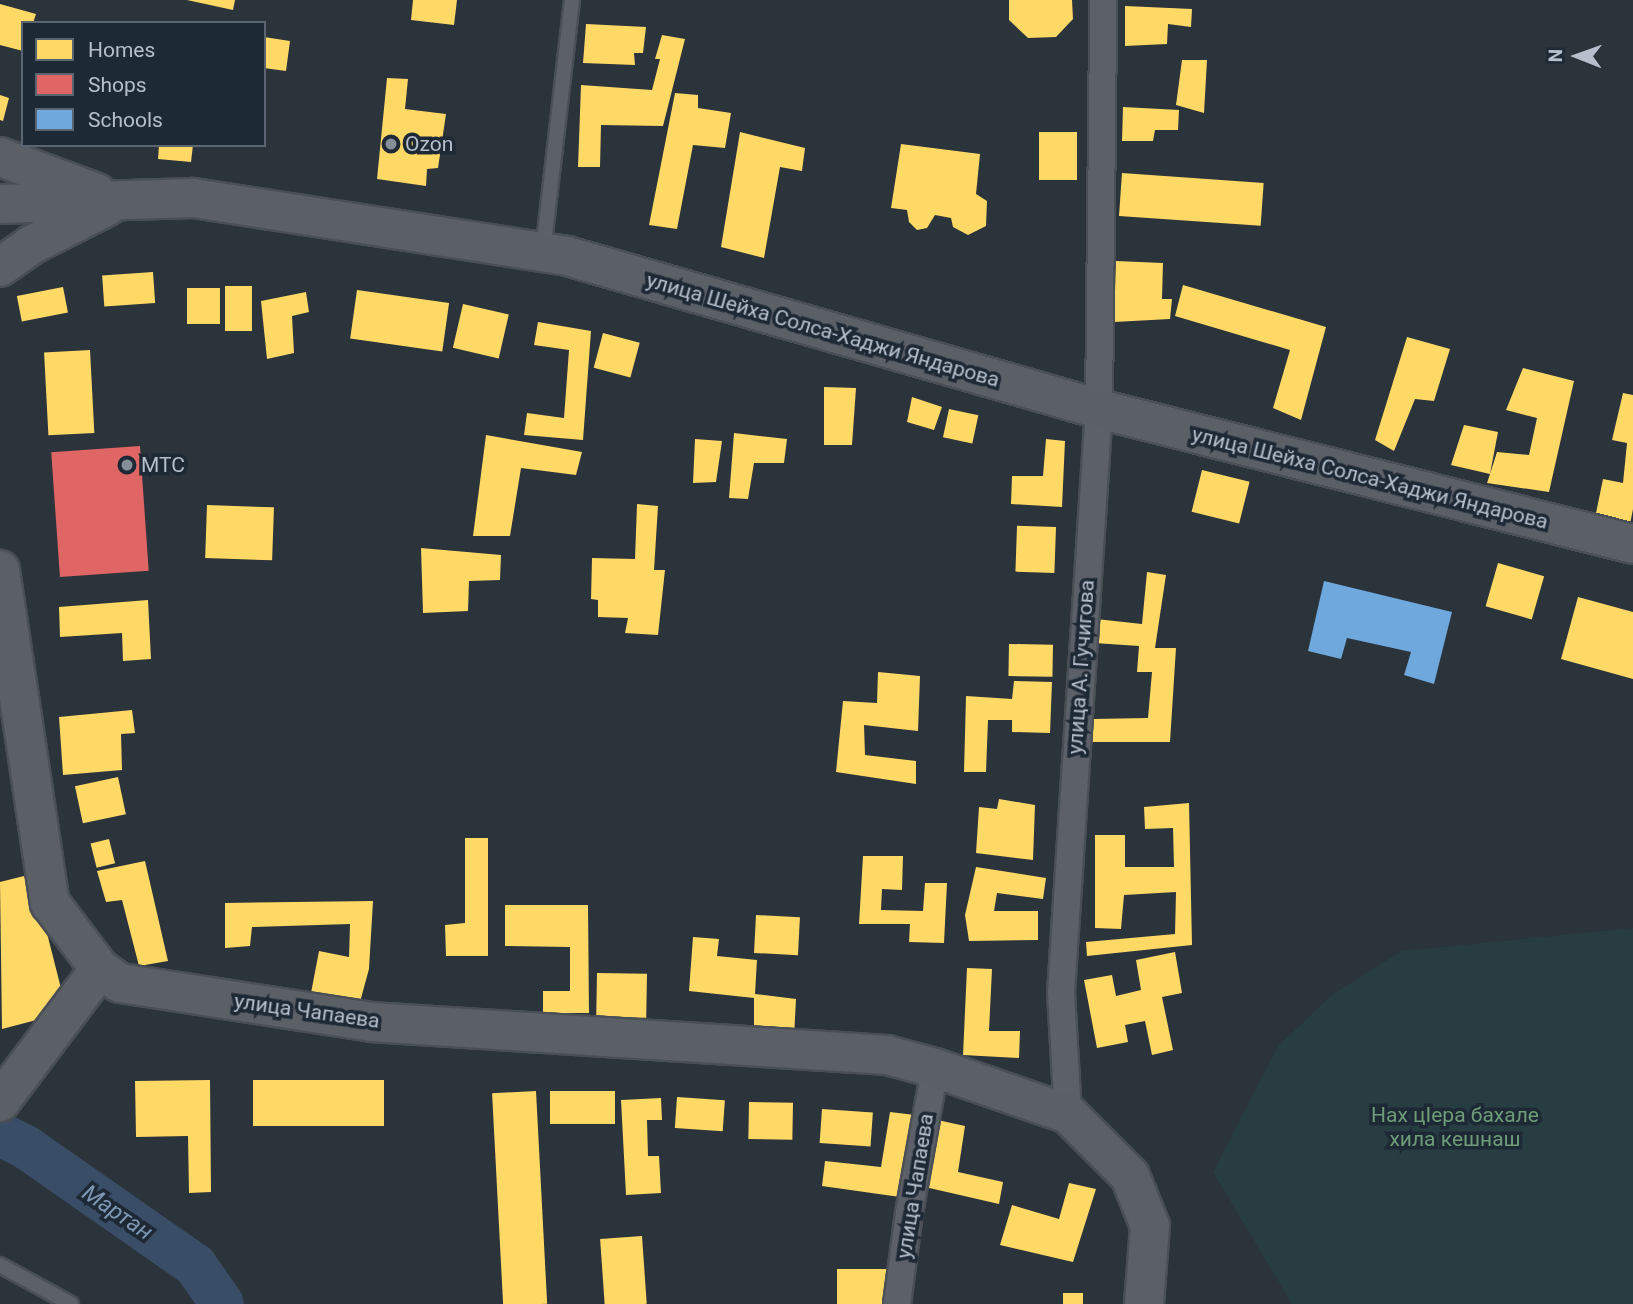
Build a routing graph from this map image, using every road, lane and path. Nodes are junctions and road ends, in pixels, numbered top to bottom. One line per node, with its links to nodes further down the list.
1 (572, 0): 6 (lane)
2 (1103, 0): 8 (street, улица А. Гучигова)
3 (0, 157): 4 (street)
4 (119, 201): 5 (street, улица Шейха Солса-Хаджи Яндарова); 6 (street, улица Шейха Солса-Хаджи Яндарова); 7 (street)
5 (0, 204)
6 (543, 253): 8 (street, улица Шейха Солса-Хаджи Яндарова)
7 (0, 267)
8 (1099, 410): 9 (street, улица Шейха Солса-Хаджи Яндарова); 14 (street, улица А. Гучигова)
9 (1633, 544)
10 (0, 570): 11 (street, улица Чапаева)
11 (100, 969): 12 (street, улица Чапаева); 13 (street)
12 (935, 1068): 14 (street, улица Чапаева); 17 (street, улица Чапаева)
13 (5, 1094)
14 (1068, 1114): 18 (street)
15 (2, 1271): 16 (lane)
16 (71, 1304)
17 (897, 1304)
18 (1144, 1304)

